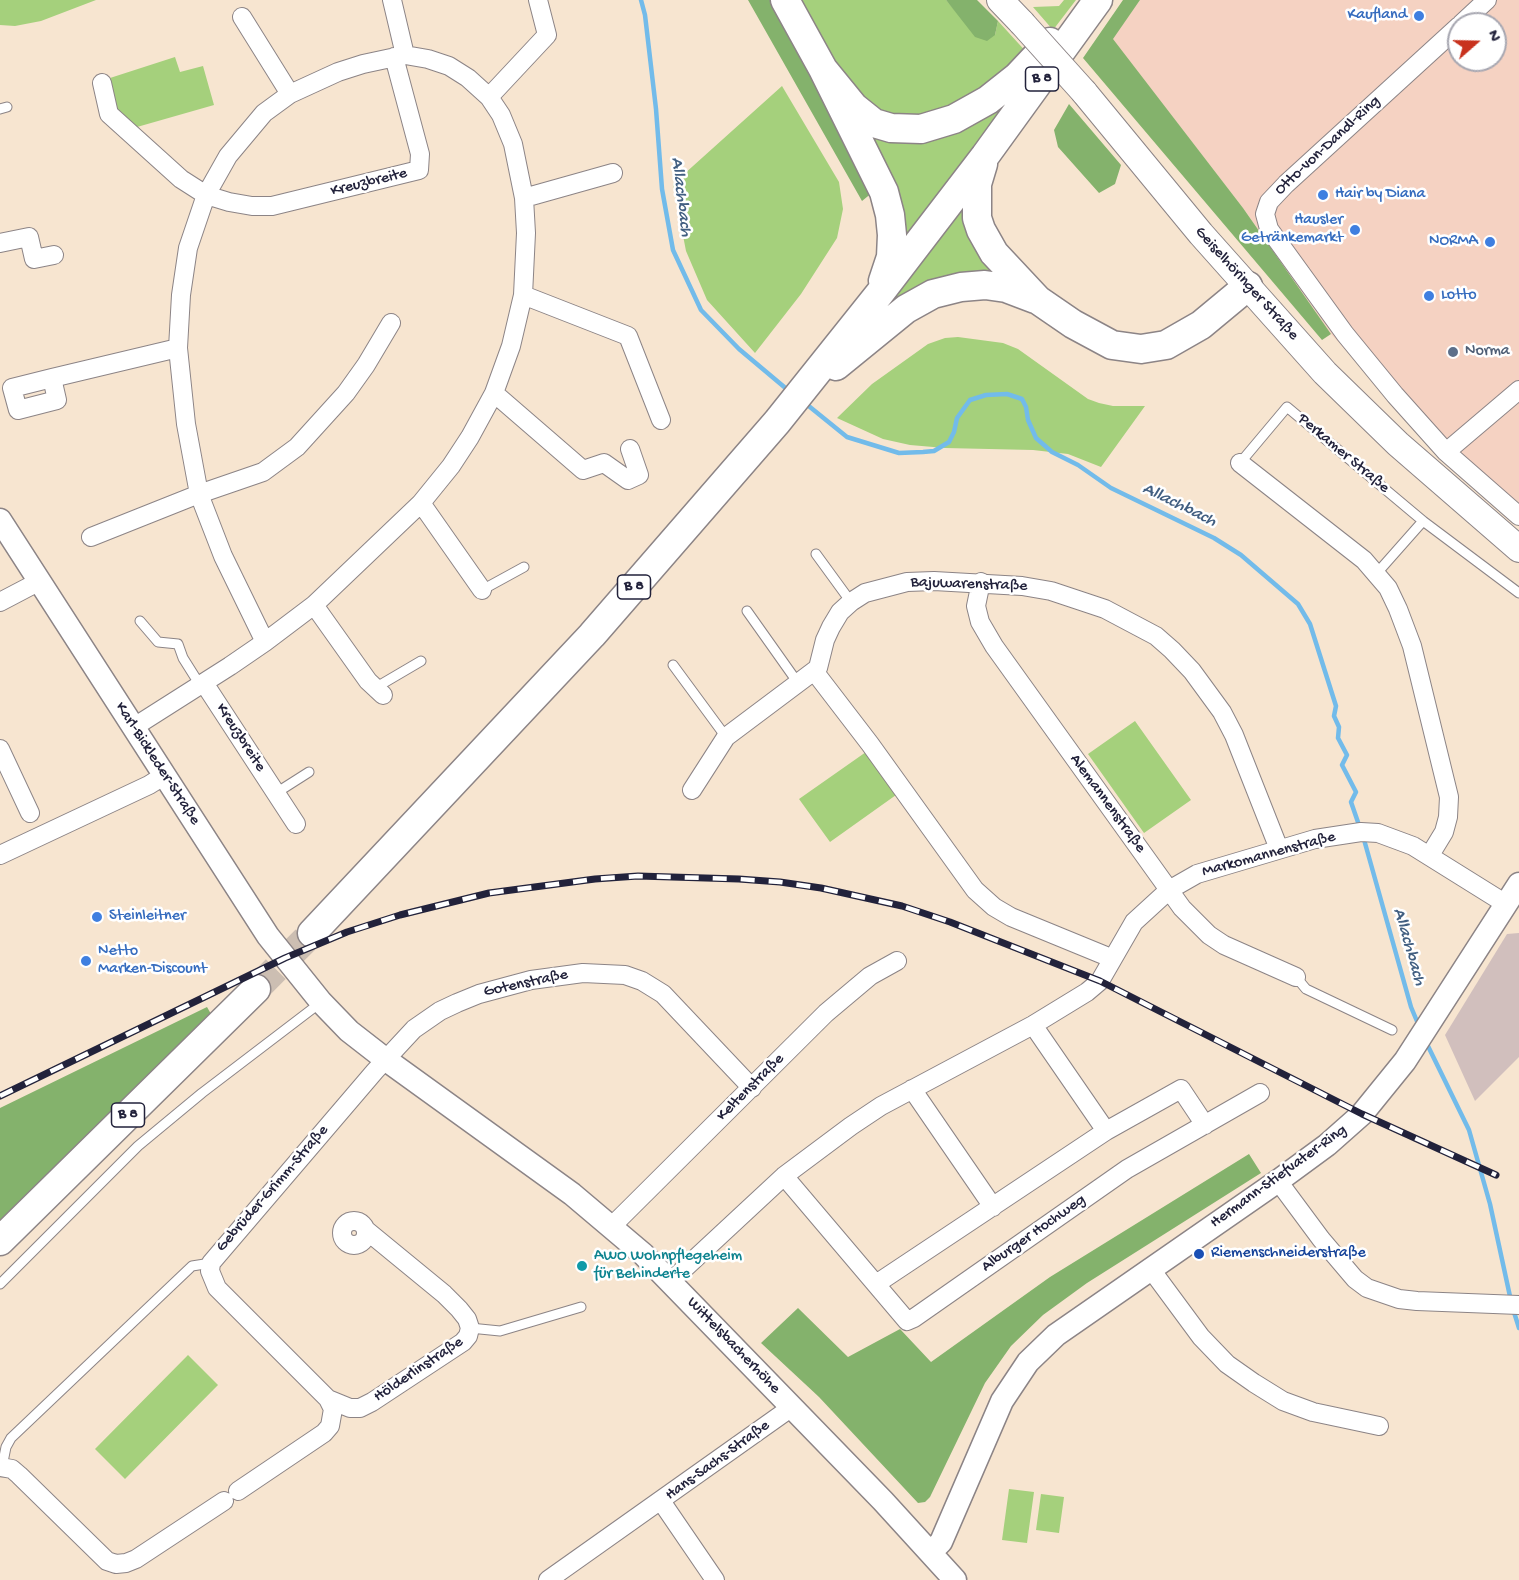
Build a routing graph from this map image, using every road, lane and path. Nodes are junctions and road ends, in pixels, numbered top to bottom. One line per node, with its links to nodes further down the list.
1 (392, 0): 11 (street, Kreuzbreite)
2 (538, 0): 15 (street)
3 (785, 0): 12 (main road)
4 (1000, 0): 22 (main road, Geiselhöringer Straße, bridge)
5 (1083, 0): 12 (main road)
6 (1098, 0): 16 (main road, B 8)
7 (1487, 0): 8 (street, Otto-von-Dandl-Ring)
8 (1474, 12)
9 (242, 17): 14 (street)
10 (1447, 37): 34 (street, Otto-von-Dandl-Ring)
11 (400, 56): 14 (street); 15 (street); 18 (street, Kreuzbreite)
12 (824, 69): 23 (main road)
13 (102, 83): 18 (street, Kreuzbreite)
14 (290, 94): 18 (street)
15 (489, 97): 19 (street)
16 (985, 156): 23 (main road, B 8); 25 (main road)
17 (613, 173): 19 (street)
18 (206, 195): 27 (street)
19 (524, 198): 24 (street)
20 (0, 243): 21 (street)
21 (54, 255)
22 (1248, 286): 25 (main road); 42 (main road, Geiselhöringer Straße)
23 (880, 292): 29 (main road, B 8)
24 (523, 295): 31 (street); 32 (street)
25 (1038, 300): 29 (main road)
26 (390, 323): 36 (street)
27 (178, 348): 28 (street); 36 (street)
28 (52, 378)
29 (808, 383): 77 (main road, B 8)
30 (1519, 390): 34 (street)
31 (494, 393): 33 (street); 37 (street)
32 (661, 420)
33 (630, 449)
34 (1446, 452): 38 (street, Otto-von-Dandl-Ring)
35 (1240, 462): 40 (lane, Perkamer Straße); 45 (street, Perkamer Straße)
36 (199, 494): 41 (street); 55 (street)
37 (421, 503): 48 (street); 52 (street)
38 (1519, 516)
39 (0, 520): 46 (street, Karl-Bickleder-Straße)
40 (1423, 521): 45 (lane); 49 (lane, Perkamer Straße)
41 (91, 537)
42 (1518, 547)
43 (816, 554): 51 (lane)
44 (524, 567): 48 (lane)
45 (1377, 573): 73 (street, Perkamer Straße)
46 (39, 581): 50 (street); 62 (street, Karl-Bickleder-Straße)
47 (981, 582): 51 (street, Bajuwarenstraße); 71 (street, Bajuwarenstraße); 75 (street, Alemannenstraße)
48 (483, 590)
49 (1519, 593)
50 (0, 602)
51 (851, 602): 58 (street, Bajuwarenstraße)
52 (314, 605): 55 (street); 61 (street)
53 (747, 611): 59 (lane)
54 (140, 621): 60 (lane, Kreuzbreite)
55 (265, 642): 60 (street)
56 (421, 661): 61 (lane)
57 (673, 665): 63 (lane)
58 (813, 671): 59 (street, Bajuwarenstraße); 78 (street)
59 (798, 683): 63 (street, Bajuwarenstraße)
60 (202, 684): 62 (street); 68 (street, Kreuzbreite)
61 (379, 691)
62 (134, 727): 66 (street, Karl-Bickleder-Straße)
63 (726, 737): 67 (street, Bajuwarenstraße)
64 (0, 751): 69 (street)
65 (309, 772): 68 (lane)
66 (165, 775): 72 (street); 82 (street, Karl-Bickleder-Straße)
67 (692, 790)
68 (276, 794): 70 (street, Kreuzbreite)
69 (30, 813)
70 (296, 824)
71 (1278, 849): 73 (street, Markomannenstraße); 75 (street, Markomannenstraße)
72 (0, 855)
73 (1430, 855): 76 (street, Markomannenstraße)
74 (1519, 884): 76 (street, Hermann-Stiefvater-Ring)
75 (1169, 890): 78 (street, Markomannenstraße); 80 (street, Alemannenstraße)
76 (1506, 904): 92 (street, Hermann-Stiefvater-Ring)
77 (312, 933)
78 (1111, 958): 83 (street, Markomannenstraße)
79 (897, 961): 86 (street, Keltenstraße)
80 (1296, 976): 84 (lane)
81 (256, 989): 95 (main road, B 8)
82 (321, 1002): 85 (street, Wittelsbacherhöhe); 100 (lane)
83 (1033, 1025): 87 (street); 90 (street)
84 (1392, 1030)
85 (385, 1059): 86 (street, Gotenstraße); 94 (street, Wittelsbacherhöhe); 97 (street, Gebrüder-Grimm-Straße)
86 (752, 1088): 94 (street, Keltenstraße)
87 (912, 1089): 91 (street); 93 (street)
88 (1260, 1093): 89 (street, Alburger Hochweg)
89 (1205, 1125): 90 (street); 101 (street, Alburger Hochweg)
90 (1106, 1131): 93 (street)
91 (784, 1176): 99 (street); 101 (street, Alburger Hochweg)
92 (1278, 1181): 98 (street, Hermann-Stiefvater-Ring); 102 (street)
93 (993, 1207): 101 (street)
94 (612, 1226): 99 (street, Wittelsbacherhöhe)
95 (0, 1241)
96 (401, 1259): 96 (street, Hölderlinstraße); 104 (street, Hölderlinstraße)
97 (211, 1263): 105 (street, Gebrüder-Grimm-Straße); 108 (lane)
98 (1150, 1268): 107 (street); 110 (street, Hermann-Stiefvater-Ring)
99 (671, 1281): 106 (street, Wittelsbacherhöhe)
100 (0, 1284)
101 (876, 1284)
102 (1519, 1305)
103 (581, 1307): 104 (lane, Hölderlinstraße)
104 (470, 1328): 105 (street, Hölderlinstraße)
105 (328, 1399): 108 (street)
106 (792, 1407): 109 (street, Hans-Sachs-Straße); 110 (street, Wittelsbacherhöhe)
107 (1379, 1426)
108 (1, 1467)
109 (661, 1501): 111 (street); 112 (street, Hans-Sachs-Straße)
110 (931, 1552): 113 (street, Wittelsbacherhöhe)
111 (548, 1580)
112 (715, 1580)
113 (955, 1580)

